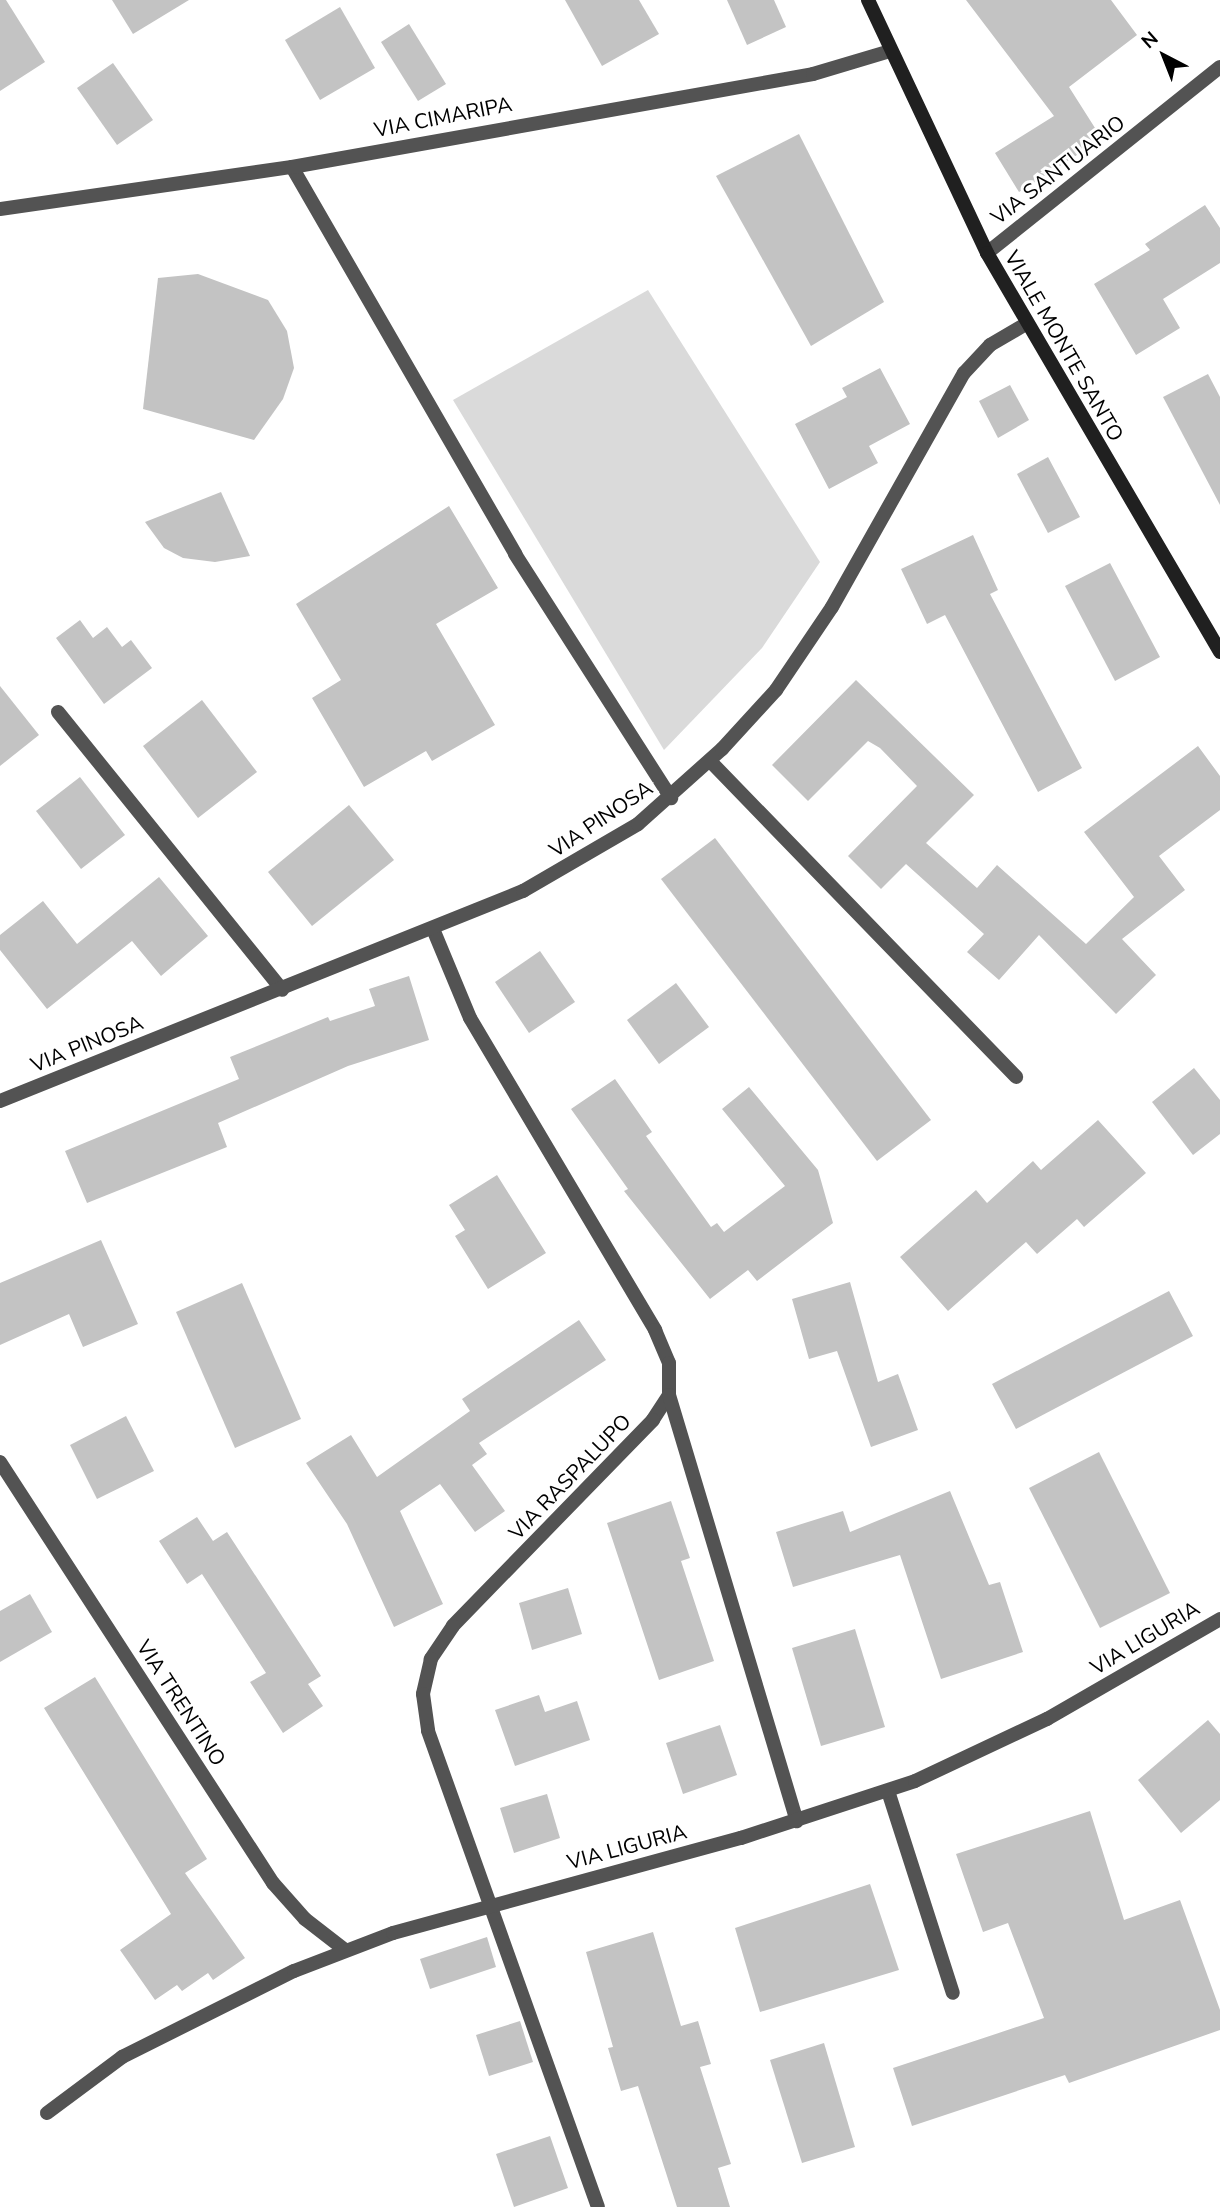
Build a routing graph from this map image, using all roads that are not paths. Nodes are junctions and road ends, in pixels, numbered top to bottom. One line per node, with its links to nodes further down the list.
1 (867, 0): 2 (street, VIALE MONTE SANTO)
2 (890, 51): 4 (street, VIA CIMARIPA); 6 (street, VIALE MONTE SANTO)
3 (1220, 67): 6 (street, VIA SANTUARIO)
4 (292, 167): 5 (street, VIA CIMARIPA); 11 (street)
5 (0, 209)
6 (987, 253): 7 (street, VIALE MONTE SANTO)
7 (1026, 324): 8 (street, VIALE MONTE SANTO); 10 (street, VIA PINOSA)
8 (1220, 652)
9 (58, 712): 13 (street)
10 (710, 761): 11 (street, VIA PINOSA); 14 (street)
11 (671, 798): 12 (street, VIA PINOSA)
12 (433, 929): 13 (street, VIA PINOSA); 16 (street)
13 (282, 990): 15 (street, VIA PINOSA)
14 (1016, 1077)
15 (0, 1101)
16 (669, 1395): 20 (street); 21 (street, VIA RASPALUPO)
17 (0, 1462): 22 (street, VIA TRENTINO)
18 (1220, 1619): 19 (street, VIA LIGURIA)
19 (888, 1791): 20 (street, VIA LIGURIA); 23 (street)
20 (797, 1821): 21 (street, VIA LIGURIA)
21 (492, 1906): 22 (street, VIA LIGURIA); 25 (street, VIA RASPALUPO)
22 (345, 1950): 24 (street, VIA LIGURIA)
23 (953, 1993)
24 (47, 2113)
25 (598, 2207)

